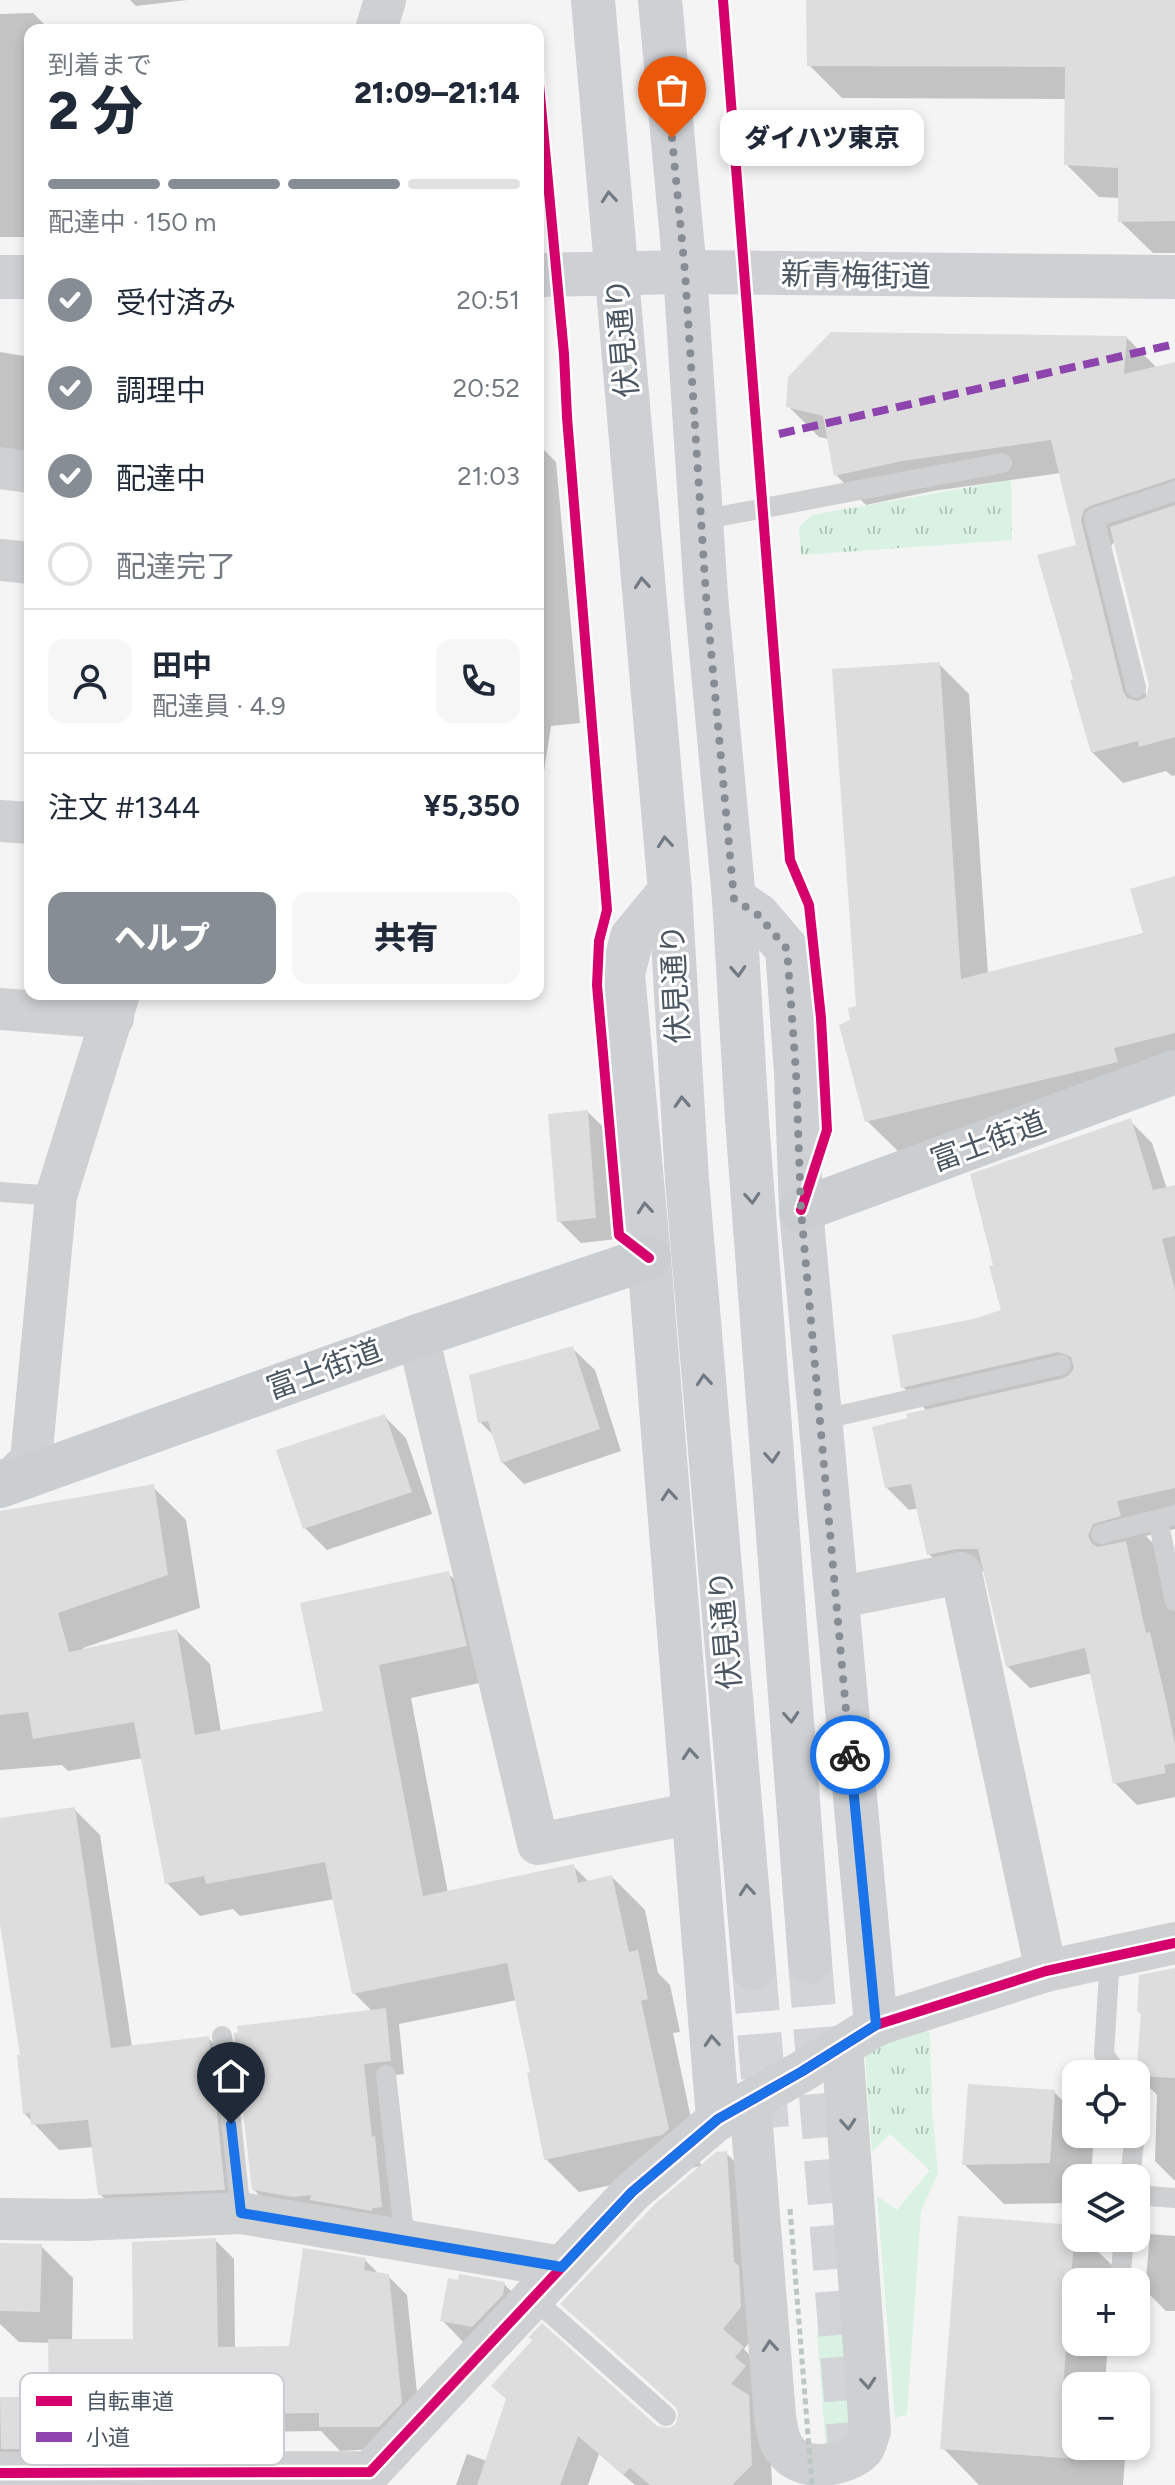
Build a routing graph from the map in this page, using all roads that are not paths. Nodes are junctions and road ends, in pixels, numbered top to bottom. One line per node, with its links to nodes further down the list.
1 (385, 0): 4 (street)
2 (593, 0): 7 (main road, 伏見通り, one-way to 2)
3 (660, 0): 5 (main road, 伏見通り)
4 (378, 24)
5 (685, 272): 7 (main road, 新青梅街道); 10 (main road, 新青梅街道); 15 (main road, 伏見通り)
6 (544, 275): 7 (main road, 新青梅街道)
7 (616, 275): 21 (main road, 伏見通り, one-way to 7)
8 (0, 277): 9 (main road)
9 (24, 277)
10 (1175, 277)
11 (1002, 463): 15 (lane)
12 (0, 468): 13 (street)
13 (24, 471)
14 (1175, 491): 18 (lane)
15 (701, 520): 22 (main road, 伏見通り)
16 (0, 560): 17 (street)
17 (24, 562)
18 (1136, 688)
19 (0, 821): 20 (street)
20 (24, 823)
21 (670, 891): 29 (main road, one-way to 21); 42 (main road, 伏見通り, one-way to 21)
22 (734, 899): 28 (main road); 41 (main road, 伏見通り, one-way to 41)
23 (116, 1006): 24 (street); 27 (street)
24 (0, 1009)
25 (1175, 1072): 28 (main road, 富士街道)
26 (0, 1192): 27 (lane)
27 (56, 1196): 33 (street)
28 (801, 1210): 32 (main road)
29 (649, 1258): 30 (main road, 富士街道); 38 (main road, one-way to 29)
30 (418, 1336): 33 (main road, 富士街道); 38 (street)
31 (1061, 1365): 32 (lane)
32 (820, 1420): 36 (main road)
33 (2, 1483)
34 (1166, 1518): 35 (lane); 37 (lane)
35 (1101, 1534)
36 (836, 1598): 43 (street); 44 (main road)
37 (1175, 1601)
38 (694, 1813): 48 (main road, one-way to 38)
39 (1175, 1943): 40 (street)
40 (1110, 1957): 43 (street); 46 (lane)
41 (810, 1962)
42 (754, 1968)
43 (1046, 1971): 44 (street)
44 (859, 2035): 48 (street); 48 (street, one-way to 48)
45 (222, 2036): 51 (lane)
46 (1108, 2060)
47 (386, 2075): 53 (lane)
48 (734, 2110): 54 (street)
49 (1150, 2196): 50 (lane)
50 (1175, 2198)
51 (241, 2213): 52 (street); 53 (street)
52 (0, 2219)
53 (405, 2241): 54 (street)
54 (562, 2267): 55 (street)
55 (533, 2298): 56 (lane); 57 (street)
56 (666, 2416)
57 (0, 2473)

